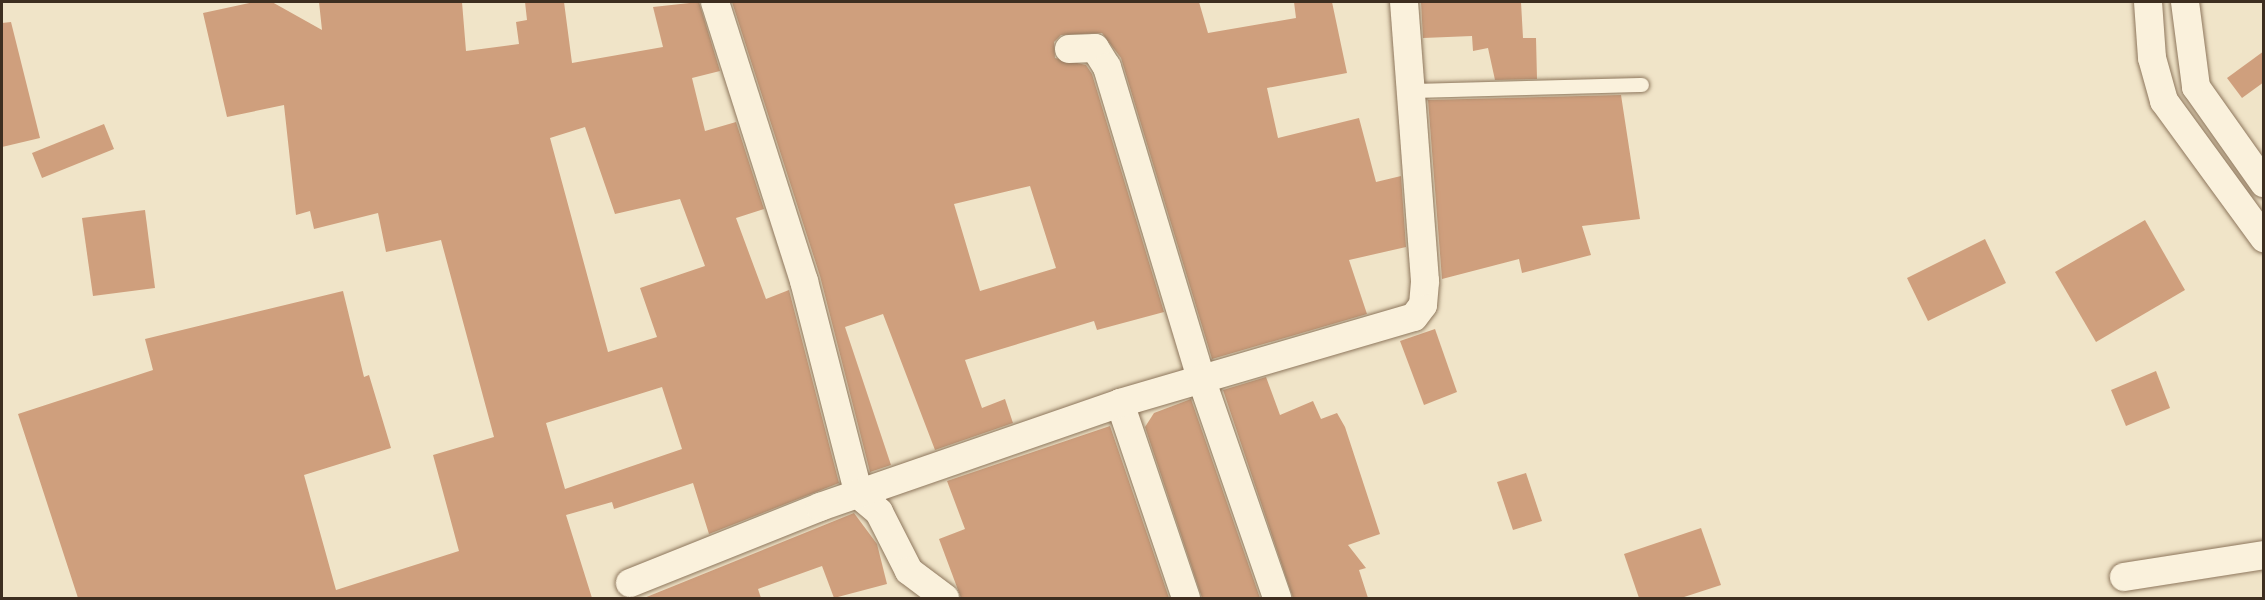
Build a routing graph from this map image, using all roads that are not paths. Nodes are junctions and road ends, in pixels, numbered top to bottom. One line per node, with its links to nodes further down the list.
1 (715, 2): 12 (street)
2 (1404, 2): 7 (street)
3 (2148, 2): 9 (street)
4 (2185, 2): 8 (street)
5 (1069, 49): 10 (street)
6 (1642, 85): 7 (lane)
7 (1411, 91): 10 (street)
8 (2264, 183)
9 (2264, 238)
10 (1201, 378): 11 (street); 18 (street)
11 (1120, 404): 12 (street); 17 (street)
12 (859, 495): 15 (street); 16 (street)
13 (2264, 555): 14 (street)
14 (2124, 577)
15 (630, 583)
16 (945, 598)
17 (1185, 598)
18 (1277, 598)

